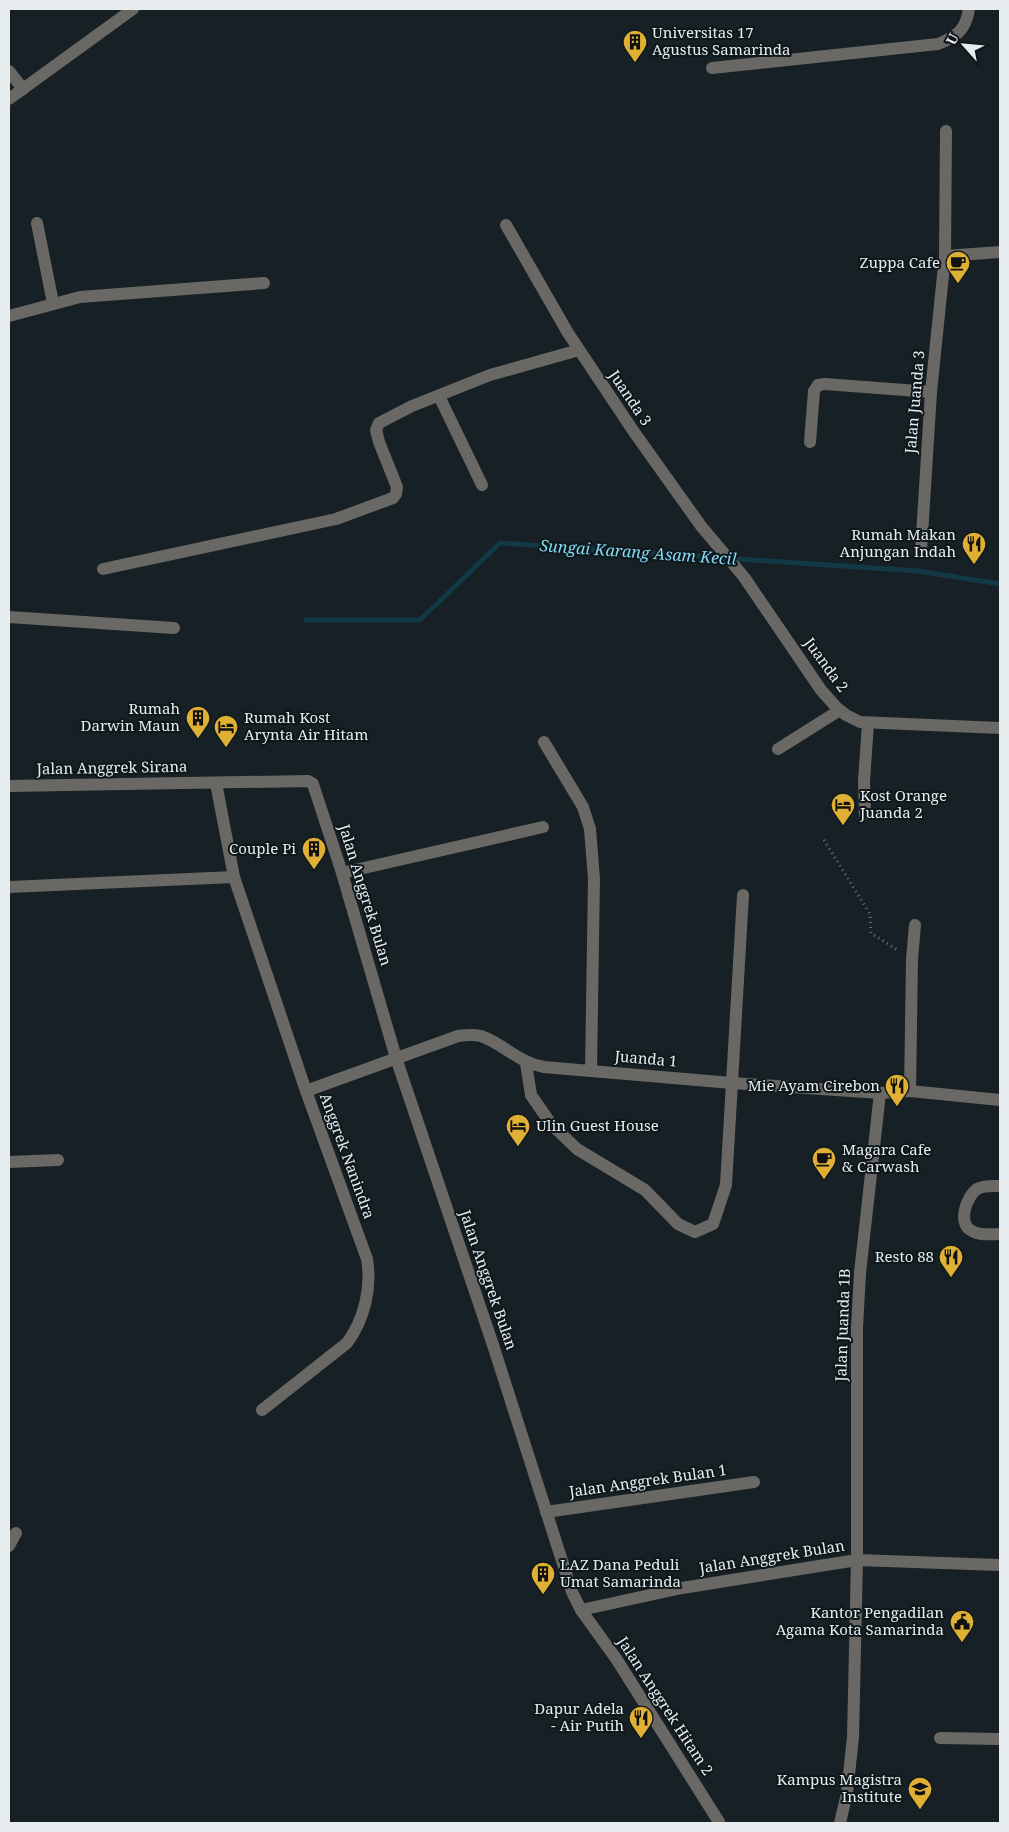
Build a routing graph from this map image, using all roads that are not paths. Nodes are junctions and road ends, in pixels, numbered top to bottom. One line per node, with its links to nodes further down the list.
1 (133, 9): 5 (street)
2 (969, 9): 3 (street)
3 (712, 68)
4 (9, 71): 5 (street)
5 (23, 89): 6 (street)
6 (9, 99)
7 (946, 131): 11 (street, Jalan Juanda 3)
8 (36, 223): 13 (street)
9 (506, 225): 15 (street, Juanda 3)
10 (1000, 252): 11 (street)
11 (944, 256): 16 (street, Jalan Juanda 3)
12 (264, 283): 13 (street)
13 (53, 303): 14 (street)
14 (9, 316)
15 (578, 350): 17 (street); 22 (street, Juanda 3)
16 (931, 392): 18 (street); 20 (street, Jalan Juanda 3)
17 (439, 396): 19 (street); 21 (street)
18 (810, 442)
19 (482, 485)
20 (921, 551)
21 (103, 569)
22 (744, 577): 25 (street, Juanda 2)
23 (9, 617): 24 (street)
24 (174, 628)
25 (840, 710): 26 (street, Juanda 2); 29 (street)
26 (868, 723): 27 (street, Juanda 2); 32 (street)
27 (1000, 728)
28 (544, 742): 41 (street)
29 (778, 749)
30 (216, 783): 31 (street, Jalan Anggrek Sirana); 34 (street, Jalan Anggrek Bulan); 35 (street, Anggrek Nanindra)
31 (9, 786)
32 (865, 814)
33 (544, 827): 34 (street)
34 (342, 873): 39 (street, Jalan Anggrek Bulan)
35 (234, 877): 36 (street); 43 (street, Anggrek Nanindra)
36 (9, 887)
37 (743, 895): 42 (street)
38 (915, 925): 44 (street)
39 (396, 1058): 40 (street, Juanda 1); 43 (street, Juanda 1); 53 (street, Jalan Anggrek Bulan)
40 (526, 1063): 41 (street, Juanda 1); 42 (street)
41 (590, 1071): 42 (street, Juanda 1)
42 (732, 1083): 45 (street, Juanda 1)
43 (306, 1091): 51 (street, Anggrek Nanindra)
44 (910, 1091): 45 (street, Juanda 1); 46 (street, Juanda 1)
45 (880, 1093): 56 (street, Jalan Juanda 1B)
46 (1000, 1100)
47 (58, 1160): 48 (street)
48 (9, 1162)
49 (1000, 1186): 50 (street)
50 (1000, 1234)
51 (262, 1410)
52 (754, 1482): 53 (street, Jalan Anggrek Bulan 1)
53 (546, 1512): 58 (street, Jalan Anggrek Bulan)
54 (16, 1533): 55 (street)
55 (9, 1546)
56 (857, 1560): 57 (street, Jalan Anggrek Bulan); 58 (street, Jalan Anggrek Bulan); 62 (street, Jalan Juanda 1B)
57 (1000, 1565)
58 (581, 1610): 61 (street, Jalan Anggrek Hitam 2)
59 (940, 1738): 60 (street)
60 (1000, 1739)
61 (719, 1822)
62 (840, 1823)

